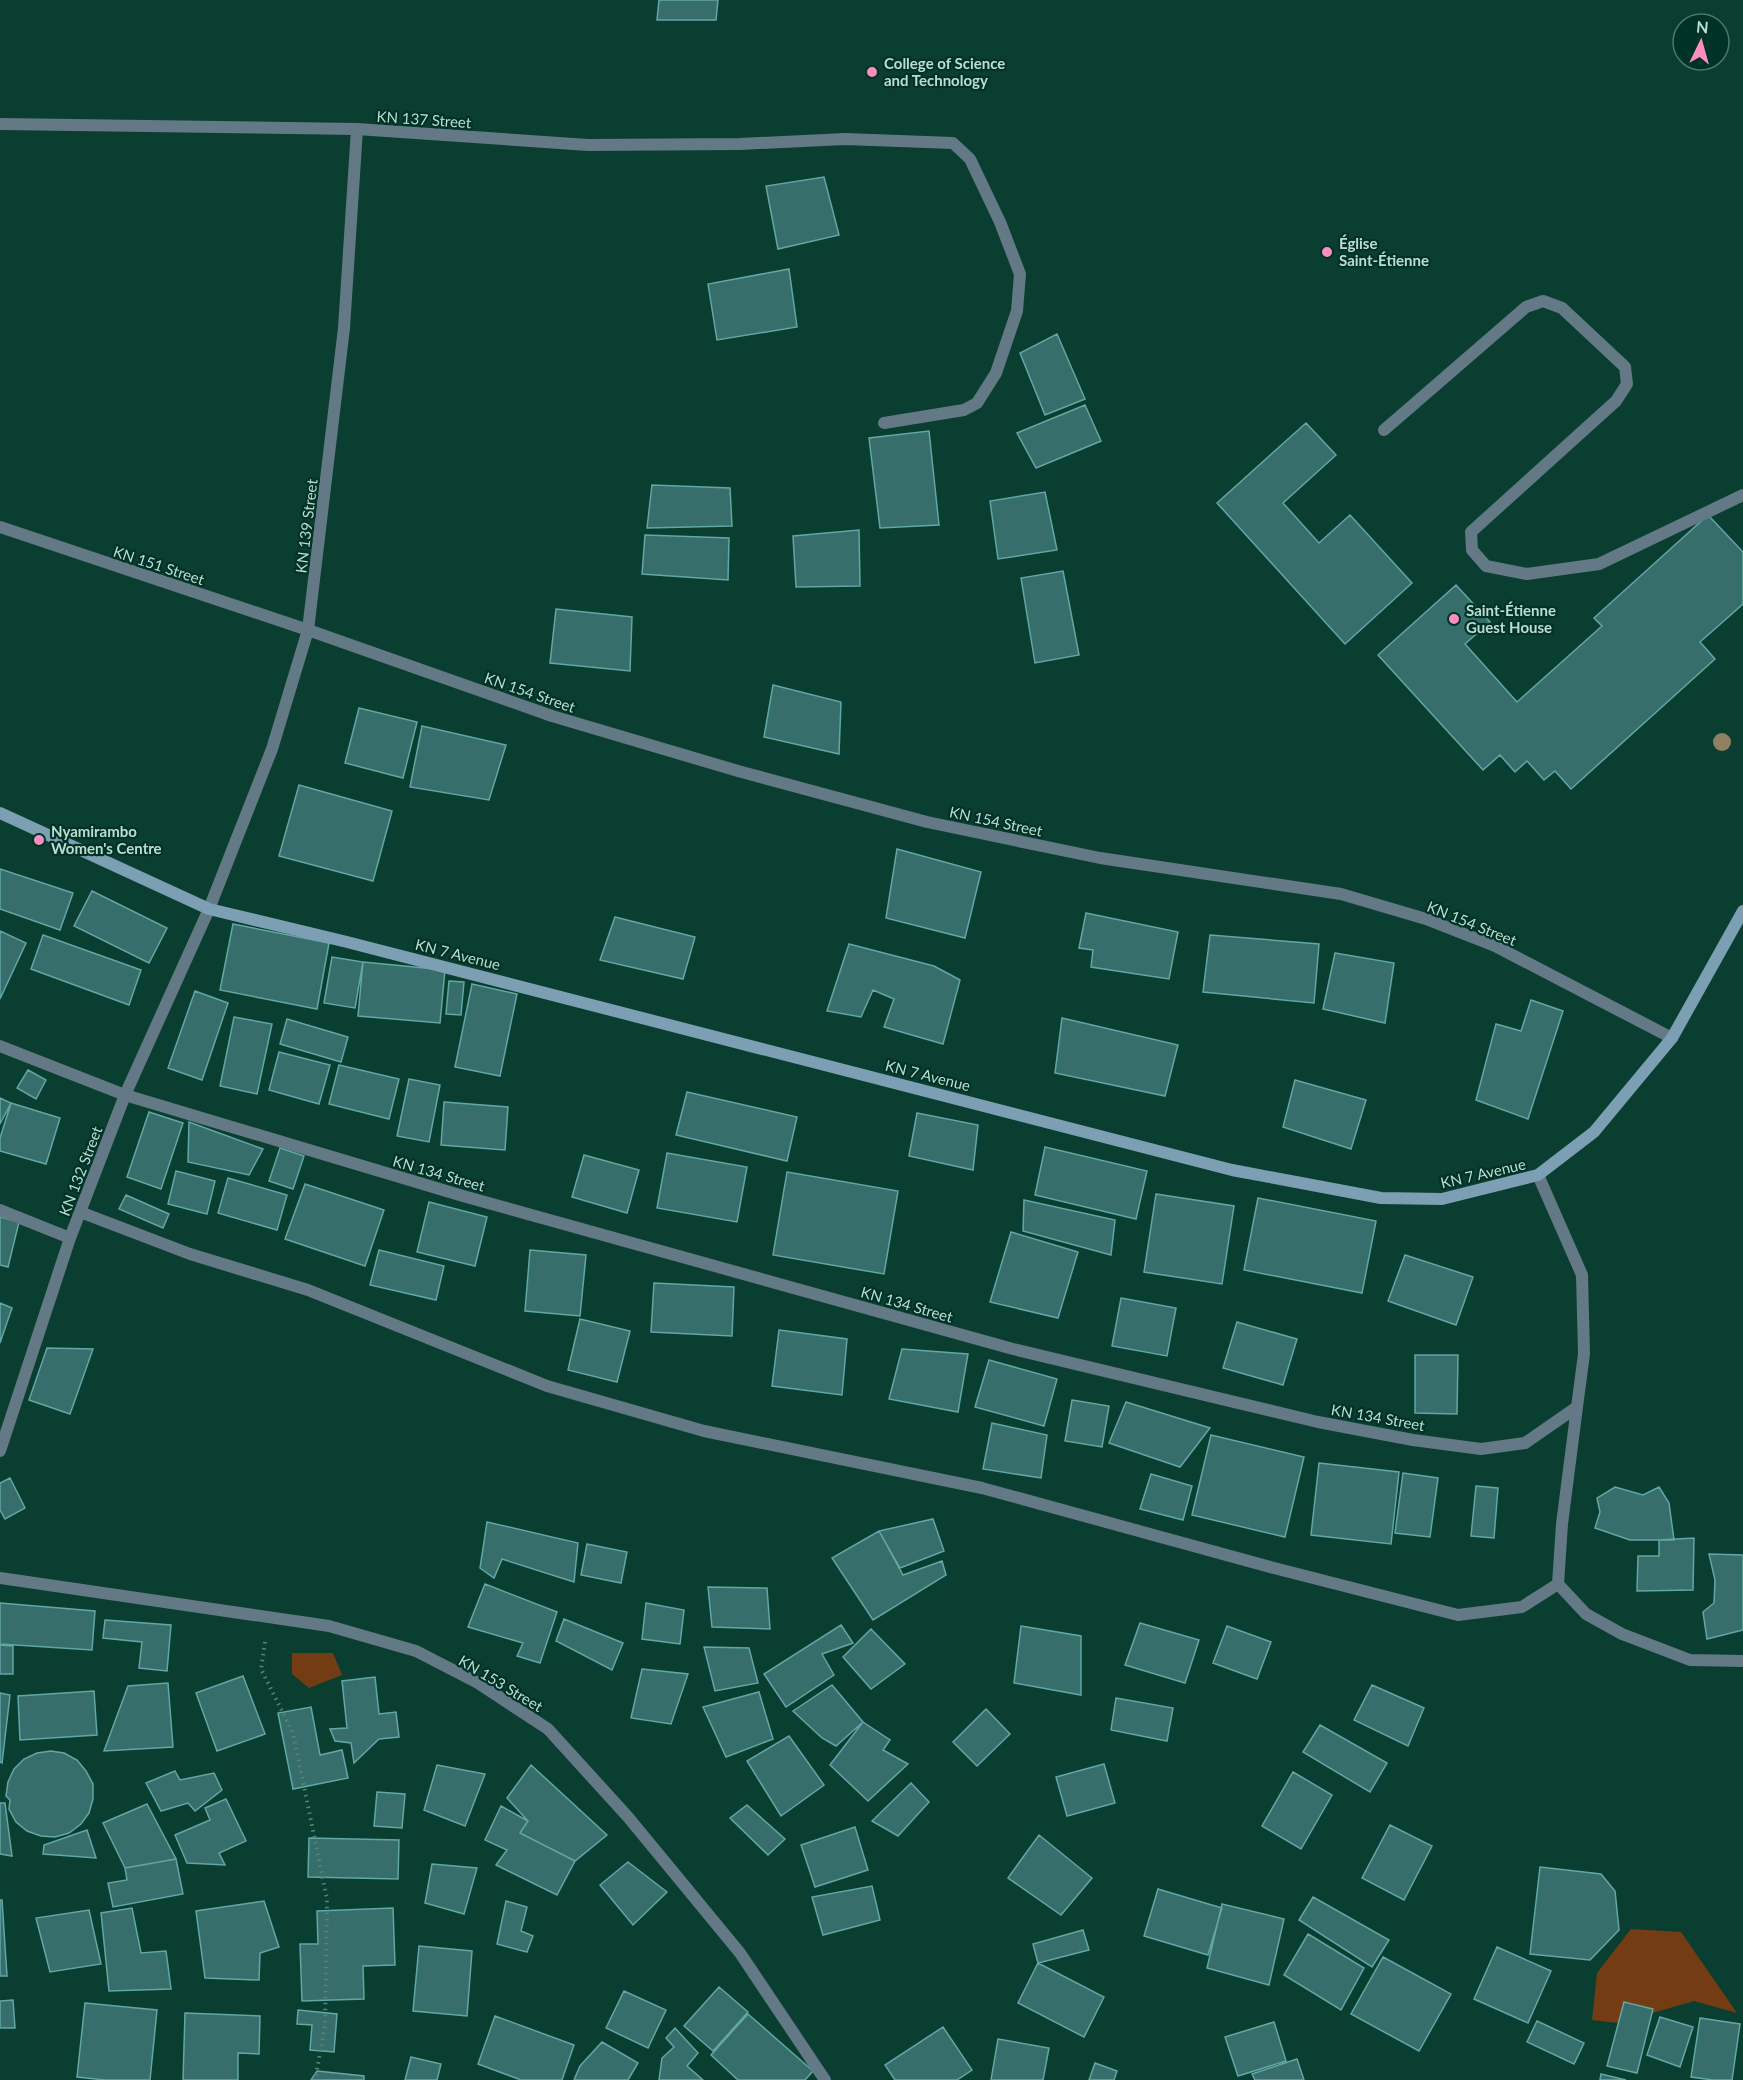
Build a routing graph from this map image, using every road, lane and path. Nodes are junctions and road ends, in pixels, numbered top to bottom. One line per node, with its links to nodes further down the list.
1 (0, 124): 2 (street, KN 137 Street)
2 (357, 129): 3 (street, KN 137 Street); 7 (street, KN 139 Street)
3 (884, 423)
4 (1384, 430): 5 (street)
5 (1743, 495)
6 (0, 527): 7 (street, KN 151 Street)
7 (308, 630): 9 (street, KN 139 Street); 11 (street, KN 154 Street)
8 (0, 813): 9 (street, KN 7 Avenue)
9 (209, 909): 13 (street, KN 132 Street); 14 (street, KN 7 Avenue)
10 (1743, 910): 11 (street, KN 7 Avenue)
11 (1672, 1038): 14 (street, KN 7 Avenue)
12 (0, 1047): 13 (street, KN 134 Street)
13 (125, 1095): 16 (street, KN 132 Street); 18 (street, KN 134 Street)
14 (1538, 1175): 18 (street)
15 (0, 1210): 17 (street)
16 (80, 1212): 17 (street, KN 132 Street); 21 (street)
17 (70, 1238): 19 (street, KN 132 Street)
18 (1577, 1407): 21 (street)
19 (0, 1451)
20 (0, 1578): 22 (street, KN 153 Street)
21 (1558, 1584): 23 (street)
22 (269, 1618): 24 (path); 25 (street, KN 153 Street)
23 (1743, 1661)
24 (315, 2080)
25 (825, 2080)

